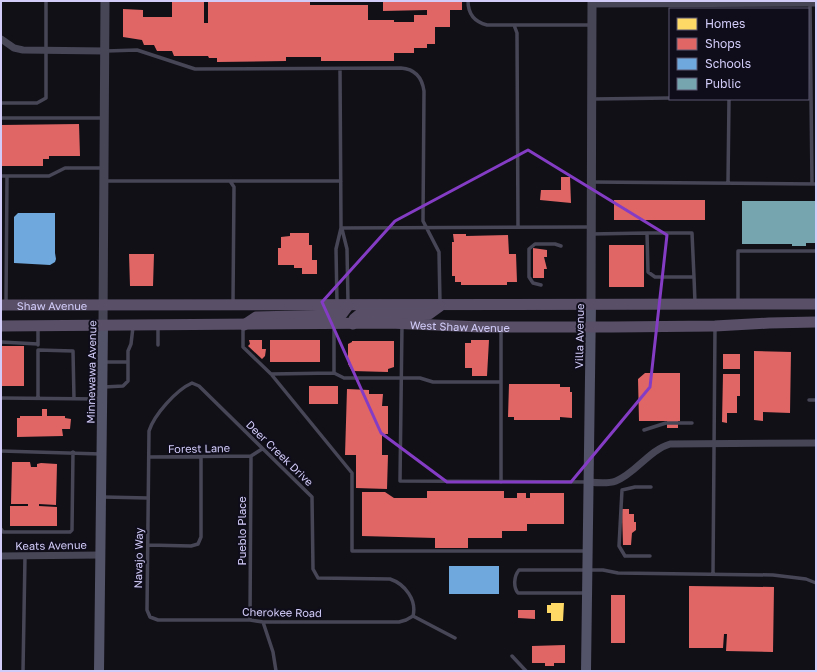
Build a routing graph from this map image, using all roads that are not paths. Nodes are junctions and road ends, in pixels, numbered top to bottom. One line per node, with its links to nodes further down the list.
1 (46, 1): 10 (lane)
2 (105, 1): 11 (street, Minnewawa Avenue)
3 (468, 1): 7 (lane)
4 (592, 3): 6 (street); 8 (street, Villa Avenue)
5 (813, 3): 6 (street); 27 (lane)
6 (728, 6)
7 (514, 25): 8 (lane); 28 (lane)
8 (592, 25): 14 (street, Villa Avenue)
9 (1, 39): 10 (street)
10 (46, 51): 11 (street); 16 (lane)
11 (105, 51): 12 (lane); 18 (street, Minnewawa Avenue)
12 (340, 68): 24 (lane); 30 (lane)
13 (669, 98): 14 (lane)
14 (592, 99): 25 (street, Villa Avenue)
15 (729, 100): 26 (lane)
16 (1, 103)
17 (1, 118): 18 (lane)
18 (105, 118): 19 (street, Minnewawa Avenue)
19 (104, 168): 21 (lane); 22 (street, Minnewawa Avenue)
20 (1, 176): 21 (lane)
21 (7, 176): 41 (lane)
22 (104, 181): 23 (lane); 42 (street, Minnewawa Avenue)
23 (230, 181): 24 (lane); 43 (lane)
24 (341, 181): 29 (lane)
25 (592, 182): 26 (lane); 31 (street, Villa Avenue)
26 (728, 183): 27 (lane)
27 (814, 184)
28 (518, 227): 30 (lane); 31 (lane)
29 (341, 228): 30 (lane); 44 (lane); 44 (lane)
30 (427, 228): 45 (lane)
31 (591, 230): 32 (lane); 37 (street, Villa Avenue)
32 (647, 233): 35 (lane); 35 (lane)
33 (561, 246): 36 (lane)
34 (816, 251): 39 (lane)
35 (694, 277): 38 (lane)
36 (542, 285)
37 (591, 304): 38 (main road, West Shaw Avenue); 45 (main road, West Shaw Avenue); 58 (main road, Villa Avenue)
38 (695, 304): 39 (main road, West Shaw Avenue)
39 (738, 304): 40 (main road, West Shaw Avenue)
40 (816, 304)
41 (4, 305): 42 (main road, Shaw Avenue)
42 (104, 305): 43 (main road, West Shaw Avenue); 53 (street, Minnewawa Avenue)
43 (233, 305): 44 (main road, West Shaw Avenue)
44 (342, 306): 45 (main road, West Shaw Avenue); 50 (main road)
45 (440, 306): 48 (main road)
46 (816, 322): 56 (main road, West Shaw Avenue)
47 (334, 324): 48 (main road, West Shaw Avenue); 50 (main road, West Shaw Avenue); 65 (lane)
48 (353, 324): 49 (main road, West Shaw Avenue)
49 (402, 324): 57 (main road, West Shaw Avenue); 67 (lane)
50 (243, 325): 55 (main road, West Shaw Avenue); 66 (lane)
51 (1, 326): 52 (main road, Shaw Avenue)
52 (38, 326): 53 (main road, Shaw Avenue); 60 (lane)
53 (103, 326): 54 (main road, West Shaw Avenue); 63 (main road, Minnewawa Avenue)
54 (133, 326): 55 (main road, West Shaw Avenue); 64 (lane)
55 (158, 326): 61 (lane)
56 (715, 326): 58 (main road, West Shaw Avenue); 79 (lane)
57 (501, 327): 58 (main road, West Shaw Avenue); 68 (lane)
58 (590, 327): 89 (main road, Villa Avenue)
59 (1, 342): 60 (lane)
60 (38, 344): 62 (lane)
61 (158, 345)
62 (38, 350): 72 (lane); 73 (lane)
63 (103, 362): 64 (lane); 70 (main road, Minnewawa Avenue)
64 (128, 362): 70 (lane)
65 (334, 373): 66 (lane); 67 (lane)
66 (271, 374): 95 (lane)
67 (402, 378): 68 (lane); 88 (lane)
68 (501, 382): 88 (lane)
69 (192, 383): 81 (lane, Deer Creek Drive); 86 (lane, Navajo Way)
70 (102, 387): 74 (main road, Minnewawa Avenue)
71 (1, 398): 72 (lane)
72 (38, 398): 73 (lane)
73 (74, 399): 74 (lane)
74 (102, 399): 84 (main road, Minnewawa Avenue)
75 (809, 400): 76 (lane)
76 (816, 400)
77 (692, 423): 78 (lane)
78 (644, 430)
79 (714, 443): 80 (street); 89 (street); 101 (lane)
80 (816, 443)
81 (262, 449): 85 (lane); 104 (lane, Deer Creek Drive)
82 (1, 451): 83 (lane)
83 (73, 452): 84 (lane); 93 (lane)
84 (102, 454): 91 (main road, Minnewawa Avenue)
85 (251, 456): 87 (lane, Forest Lane); 106 (lane, Pueblo Place)
86 (148, 457): 87 (lane, Forest Lane); 92 (lane, Navajo Way)
87 (201, 457): 94 (lane)
88 (501, 482): 89 (lane)
89 (589, 482): 95 (main road, Villa Avenue)
90 (651, 487): 99 (lane)
91 (102, 497): 92 (lane); 96 (main road, Minnewawa Avenue)
92 (148, 498): 94 (lane, Navajo Way)
93 (1, 529)
94 (148, 545): 105 (lane, Navajo Way)
95 (588, 551): 100 (main road, Villa Avenue)
96 (101, 555): 98 (street, Keats Avenue); 111 (main road, Minnewawa Avenue)
97 (1, 556): 98 (street, Keats Avenue)
98 (25, 556): 110 (lane)
99 (650, 556)
100 (588, 570): 101 (lane); 103 (main road, Villa Avenue); 103 (lane)
101 (713, 574): 102 (lane)
102 (816, 583)
103 (587, 593): 114 (main road, Villa Avenue)
104 (412, 616): 107 (lane, Cherokee Road); 108 (lane)
105 (150, 617): 106 (lane, Cherokee Road)
106 (250, 620): 107 (lane, Cherokee Road)
107 (263, 622): 112 (lane)
108 (455, 638)
109 (512, 656): 113 (lane)
110 (23, 671)
111 (99, 671)
112 (276, 671)
113 (526, 671)
114 (586, 671)

